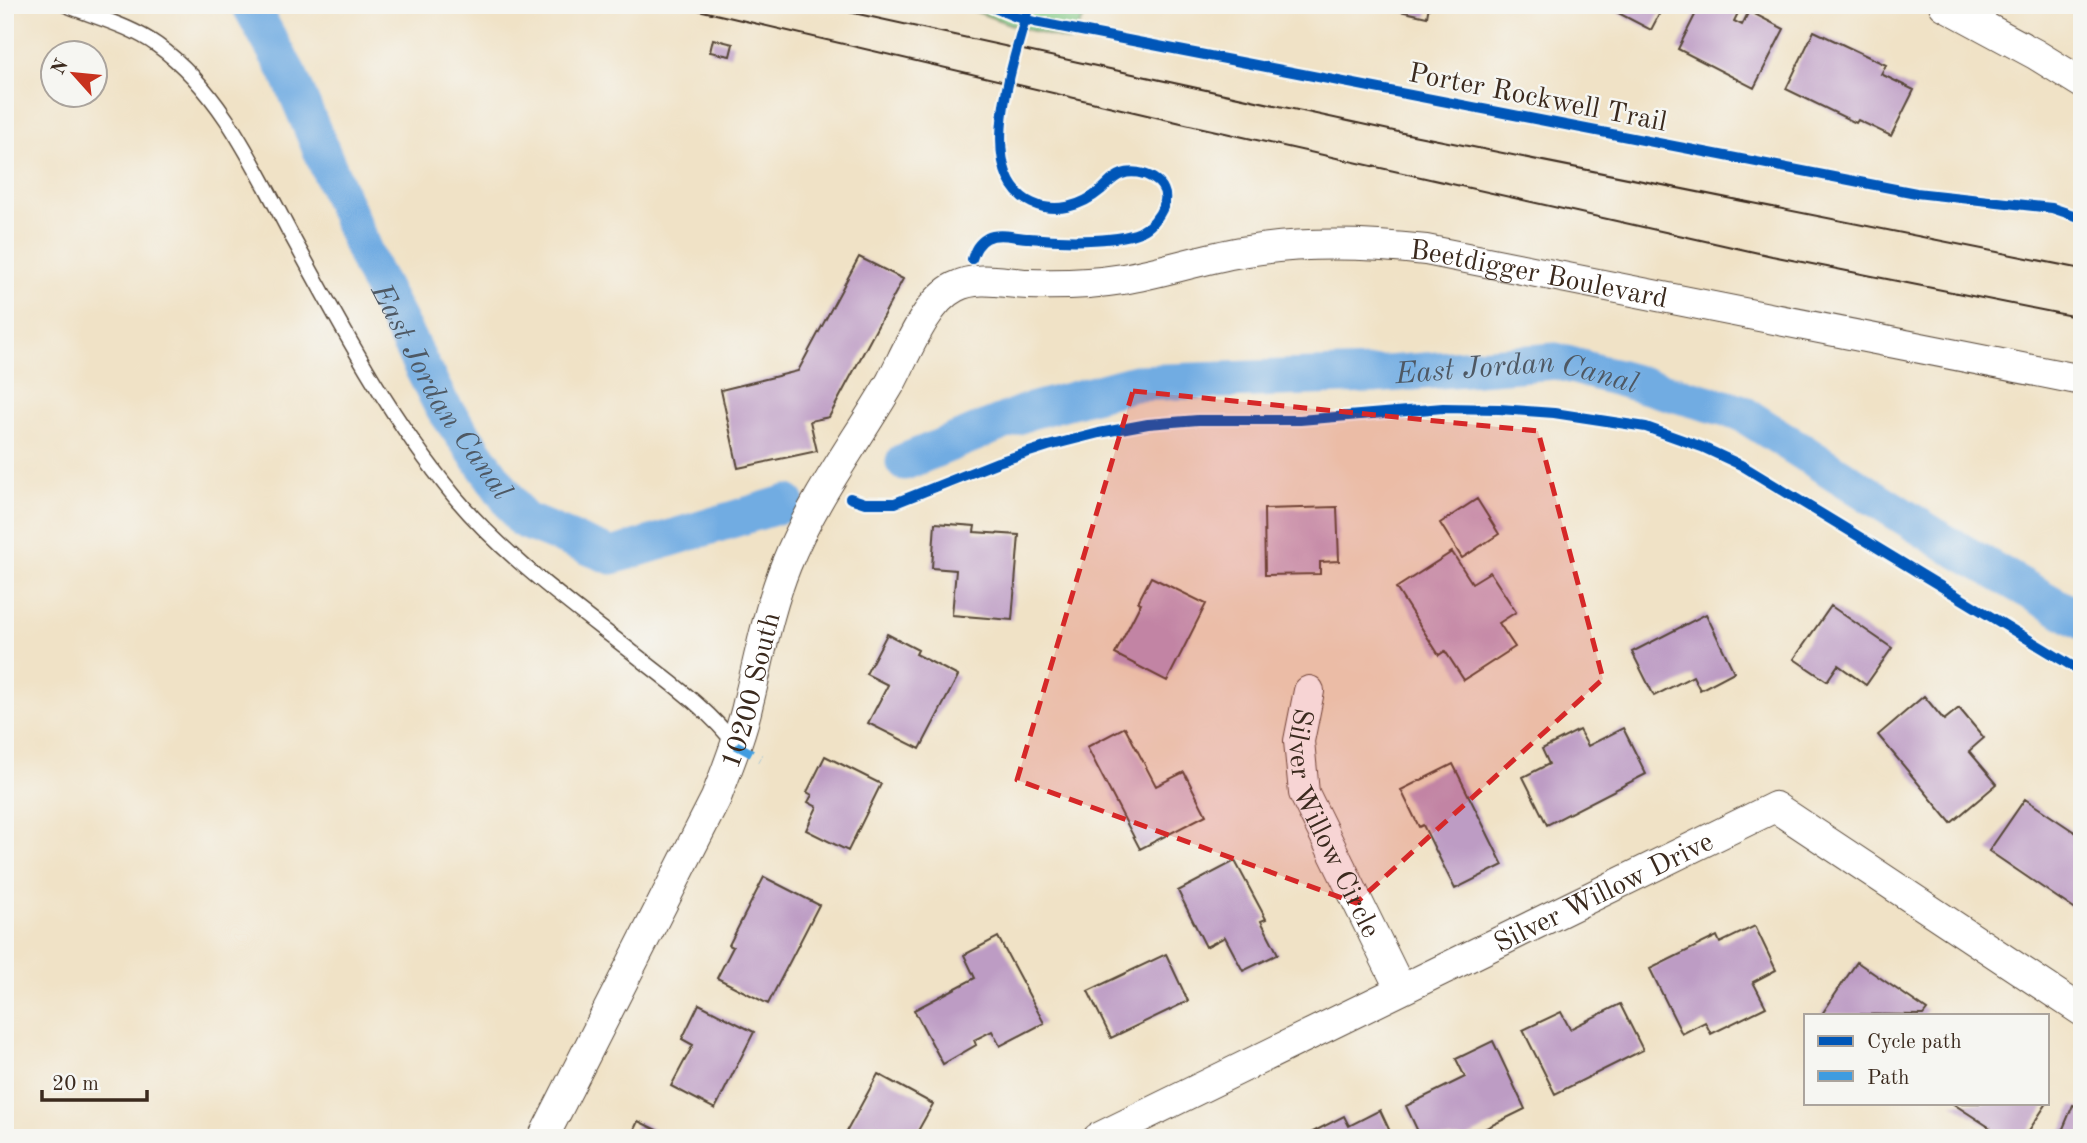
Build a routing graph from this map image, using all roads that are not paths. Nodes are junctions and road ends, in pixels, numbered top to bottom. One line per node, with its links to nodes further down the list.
1 (66, 5): 7 (lane)
2 (1944, 5): 3 (street)
3 (2082, 83)
4 (992, 280): 5 (street, Beetdigger Boulevard); 7 (street, 10200 South)
5 (2082, 380)
6 (1309, 691): 8 (street, Silver Willow Circle)
7 (736, 745): 10 (street, 10200 South)
8 (1400, 988): 9 (street, Silver Willow Drive); 11 (street, Silver Willow Drive)
9 (2082, 1011)
10 (542, 1138)
11 (1098, 1138)

